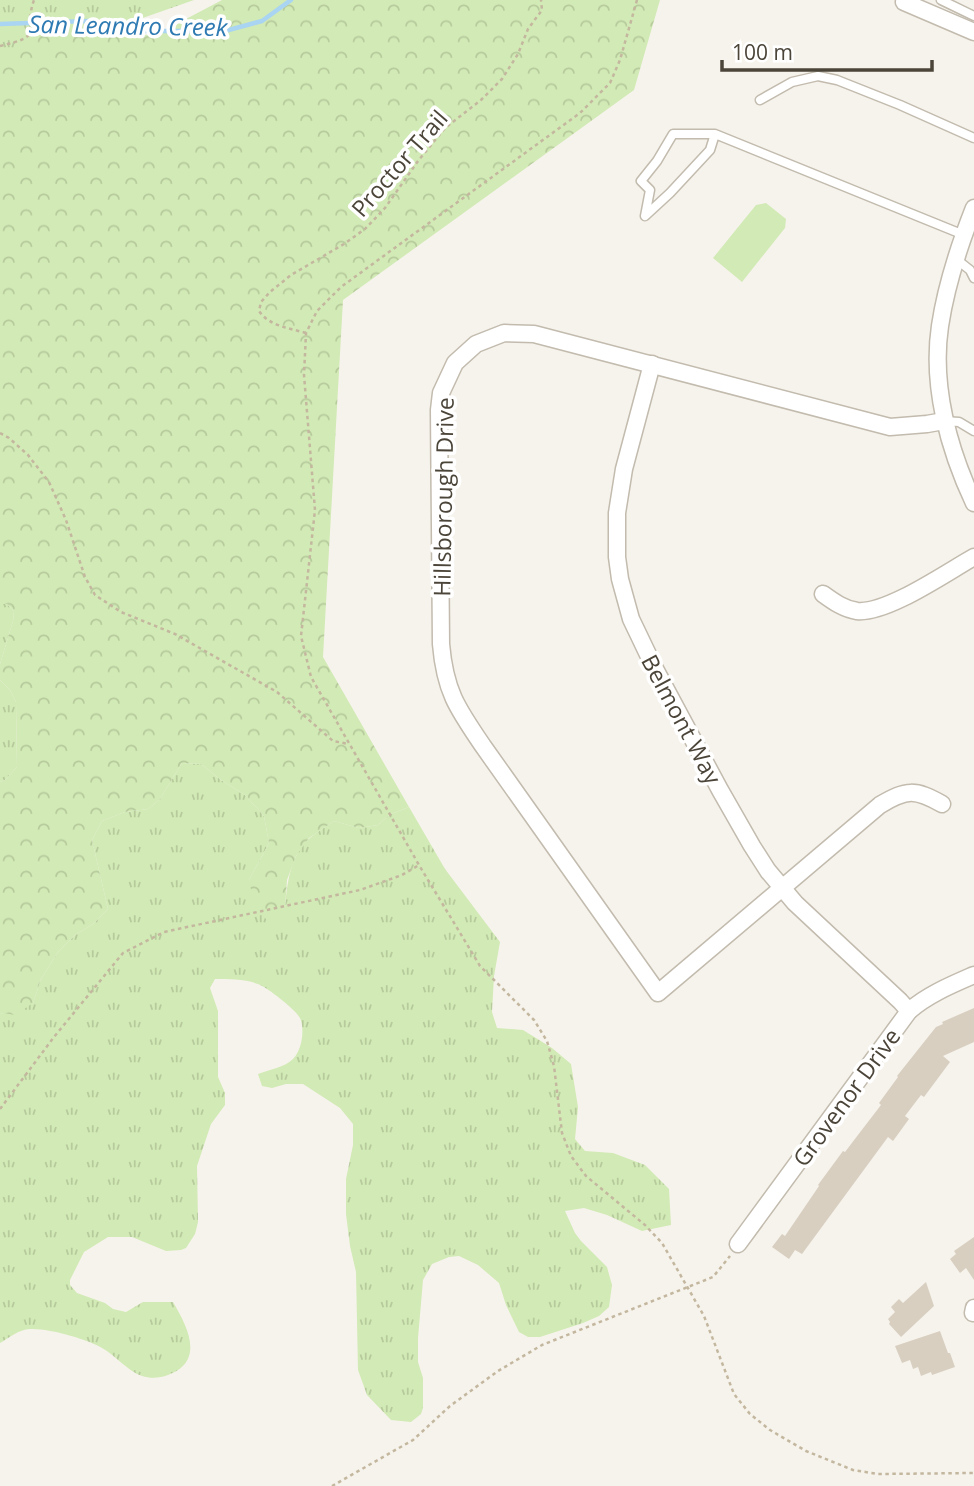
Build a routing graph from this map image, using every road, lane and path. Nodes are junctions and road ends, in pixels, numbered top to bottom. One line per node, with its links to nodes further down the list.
1 (34, 0): 7 (path)
2 (541, 0): 15 (path, Proctor Trail)
3 (941, 0): 5 (lane)
4 (904, 2): 6 (street)
5 (974, 16)
6 (974, 32)
7 (0, 46)
8 (760, 100): 10 (lane)
9 (715, 134): 9 (lane); 12 (lane)
10 (974, 138)
11 (974, 208): 12 (street)
12 (964, 235): 13 (street)
13 (956, 259): 14 (lane); 17 (street)
14 (974, 278)
15 (306, 333)
16 (652, 364): 17 (street, Hillsborough Drive); 26 (street, Belmont Way); 26 (street, Hillsborough Drive)
17 (944, 421): 18 (lane); 20 (street)
18 (974, 431)
19 (0, 433): 23 (path)
20 (974, 503)
21 (974, 557): 22 (street)
22 (823, 594)
23 (351, 744)
24 (942, 804): 26 (street)
25 (419, 865): 29 (path)
26 (782, 889): 28 (street, Belmont Way)
27 (974, 975): 28 (street, Grovenor Drive)
28 (908, 1011): 30 (street, Grovenor Drive)
29 (0, 1108)
30 (738, 1244): 31 (path)
31 (332, 1486)

